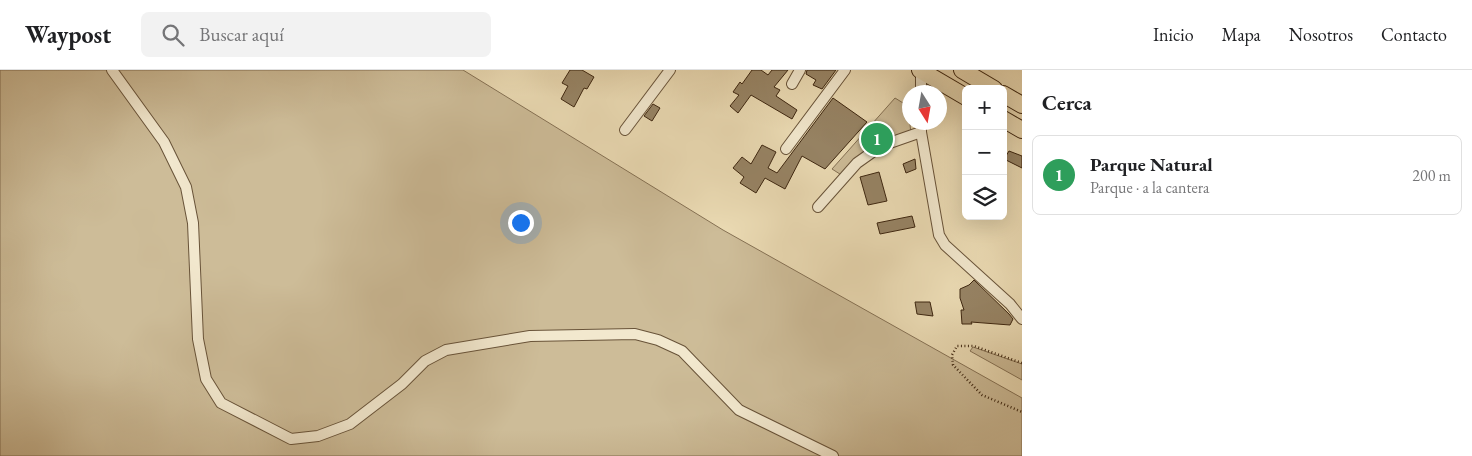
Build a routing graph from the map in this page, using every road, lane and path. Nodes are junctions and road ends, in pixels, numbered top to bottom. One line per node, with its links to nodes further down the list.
1 (112, 70): 23 (street)
2 (670, 70): 14 (street)
3 (800, 70): 7 (street)
4 (845, 70): 18 (street)
5 (921, 70): 8 (street); 10 (main road)
6 (962, 70): 9 (main road)
7 (792, 84)
8 (921, 85)
9 (987, 85)
10 (962, 95)
11 (1007, 96): 12 (main road)
12 (1022, 105)
13 (1007, 121): 17 (main road)
14 (625, 130)
15 (915, 130): 19 (street)
16 (922, 130): 20 (street)
17 (1022, 130)
18 (786, 149)
19 (818, 206)
20 (1022, 319)
21 (1022, 363): 22 (path)
22 (1022, 412)
23 (833, 456)

